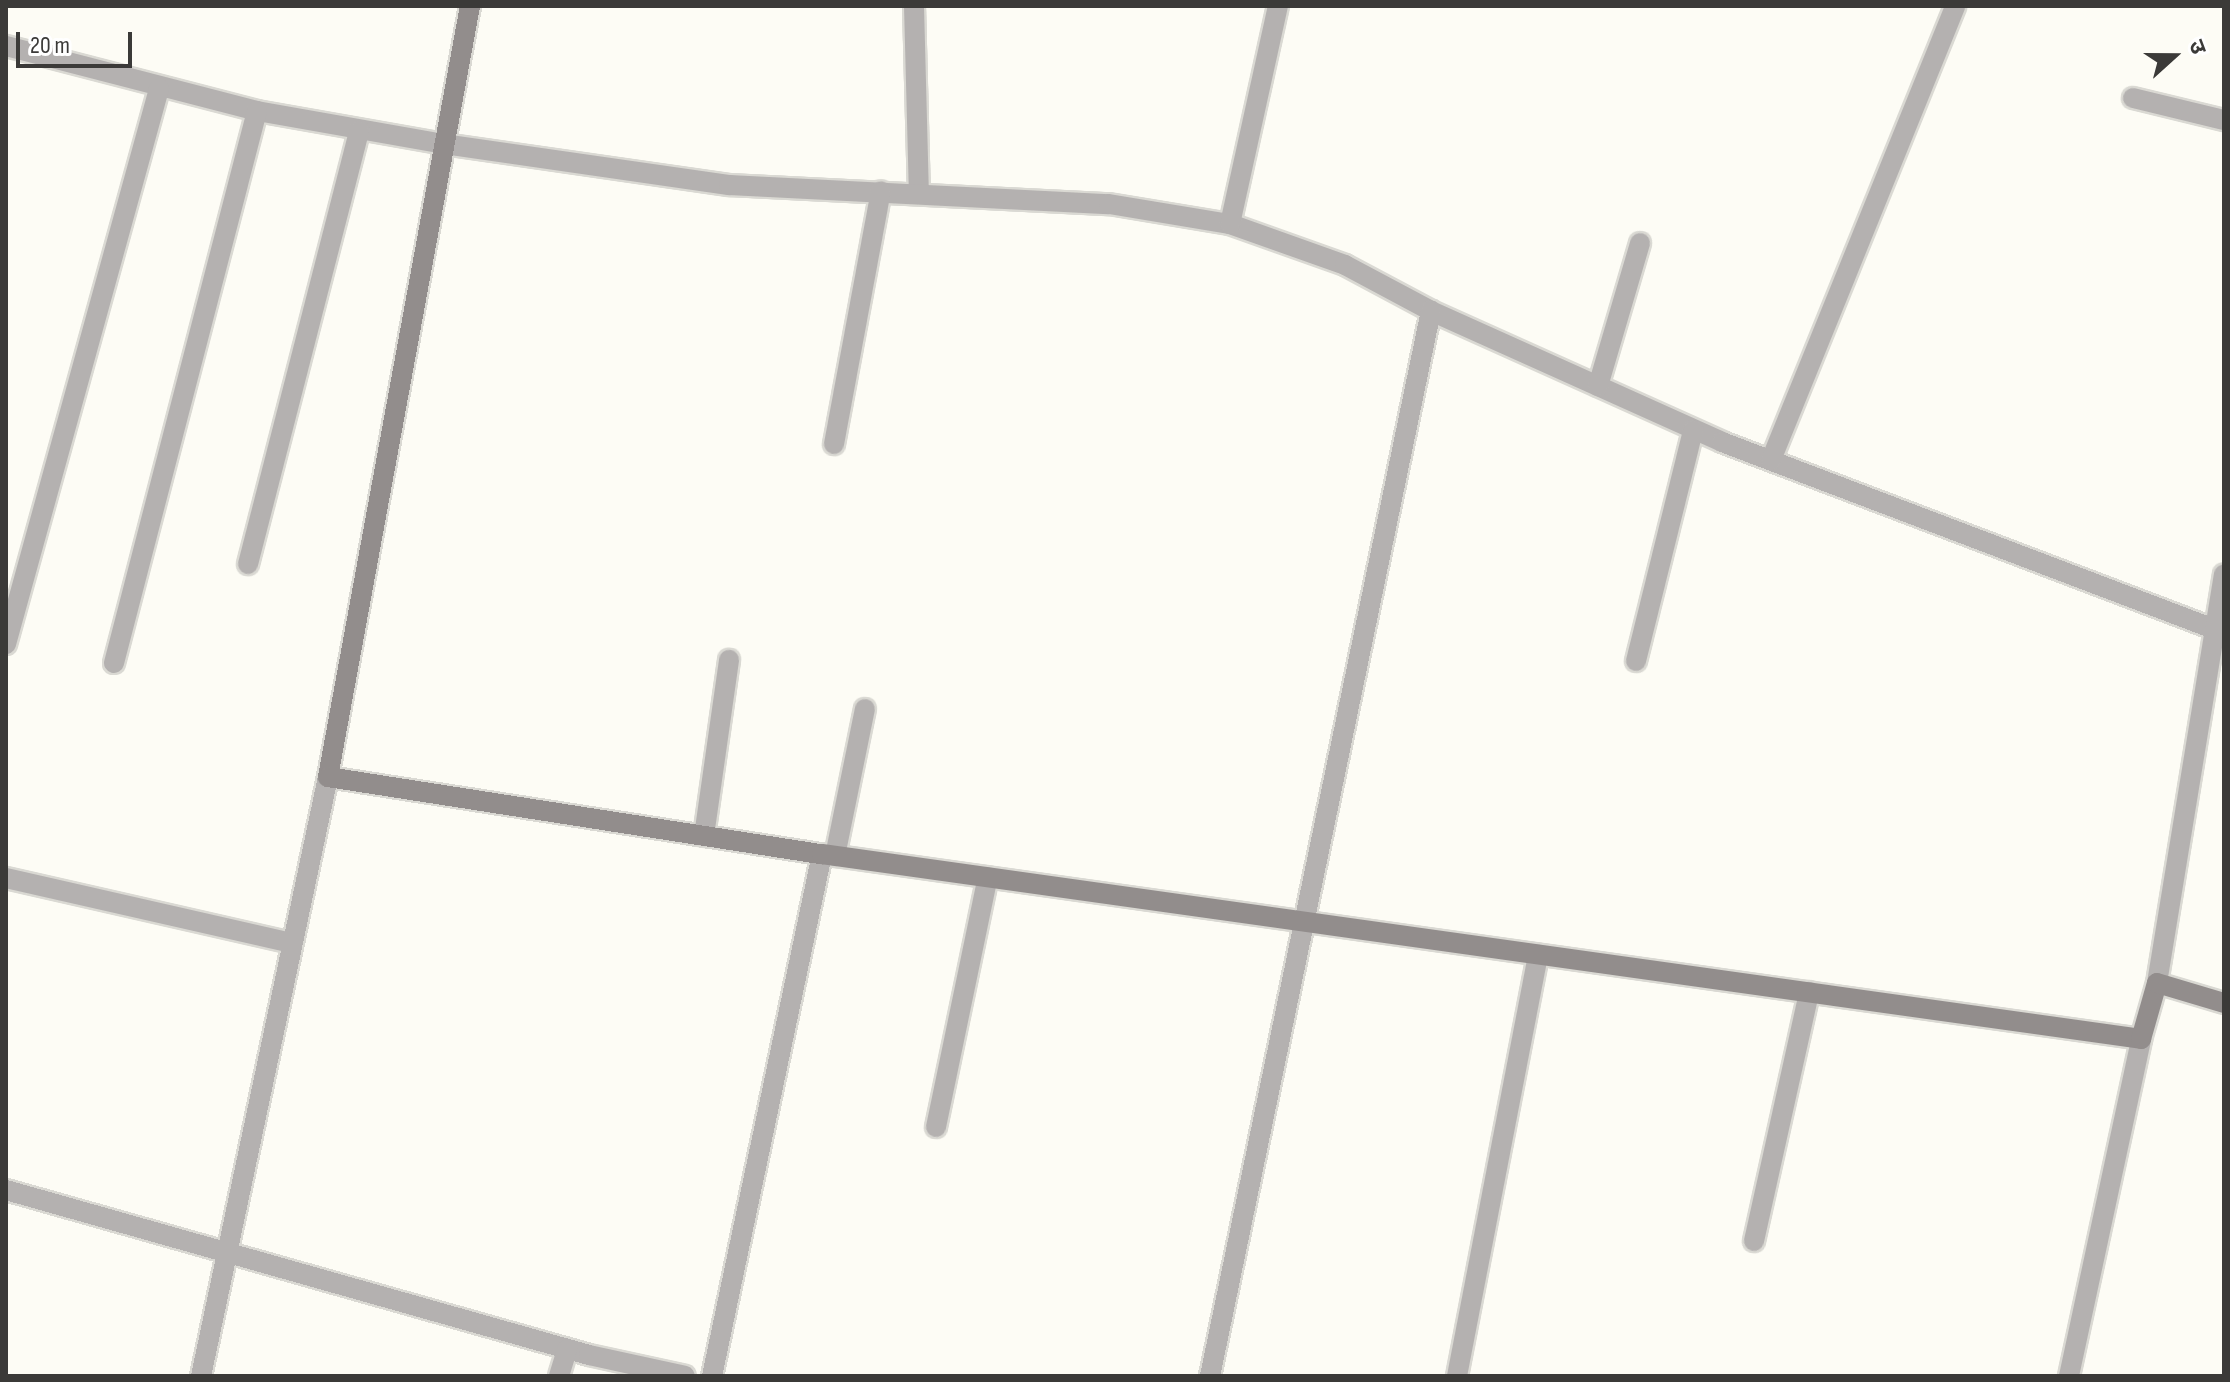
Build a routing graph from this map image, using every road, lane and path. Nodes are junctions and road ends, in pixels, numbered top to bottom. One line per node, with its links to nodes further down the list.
1 (470, 6): 11 (street)
2 (914, 6): 13 (street)
3 (1278, 6): 14 (street)
4 (1955, 6): 20 (street)
5 (6, 46): 6 (street)
6 (159, 89): 8 (street); 24 (street)
7 (2133, 98): 9 (street)
8 (257, 111): 10 (street); 27 (street)
9 (2224, 120)
10 (359, 131): 11 (street); 21 (street)
11 (444, 144): 12 (street); 29 (street)
12 (881, 191): 13 (street); 19 (street)
13 (919, 192): 14 (street)
14 (1230, 224): 16 (street)
15 (1640, 243): 17 (street)
16 (1431, 311): 17 (street); 34 (street)
17 (1598, 386): 18 (street)
18 (1693, 430): 20 (street); 26 (street)
19 (834, 444)
20 (1771, 460): 23 (street)
21 (248, 564)
22 (2224, 574): 23 (street)
23 (2214, 629): 37 (street)
24 (6, 644)
25 (729, 660): 30 (street)
26 (1636, 661)
27 (114, 663)
28 (865, 709): 31 (street)
29 (328, 777): 30 (street); 35 (street)
30 (704, 836): 31 (street)
31 (828, 855): 32 (street); 49 (street)
32 (988, 877): 34 (street); 41 (street)
33 (6, 878): 35 (street)
34 (1301, 920): 36 (street); 50 (street)
35 (292, 943): 44 (street)
36 (1538, 955): 38 (street); 51 (street)
37 (2157, 983): 39 (street); 40 (street)
38 (1809, 992): 40 (street); 43 (street)
39 (2224, 1003)
40 (2141, 1039): 52 (street)
41 (936, 1127)
42 (6, 1190): 44 (street)
43 (1754, 1241)
44 (225, 1248): 45 (street); 46 (street)
45 (567, 1349): 47 (street); 48 (street)
46 (201, 1376)
47 (559, 1376)
48 (685, 1376)
49 (712, 1376)
50 (1210, 1376)
51 (1457, 1376)
52 (2069, 1376)

